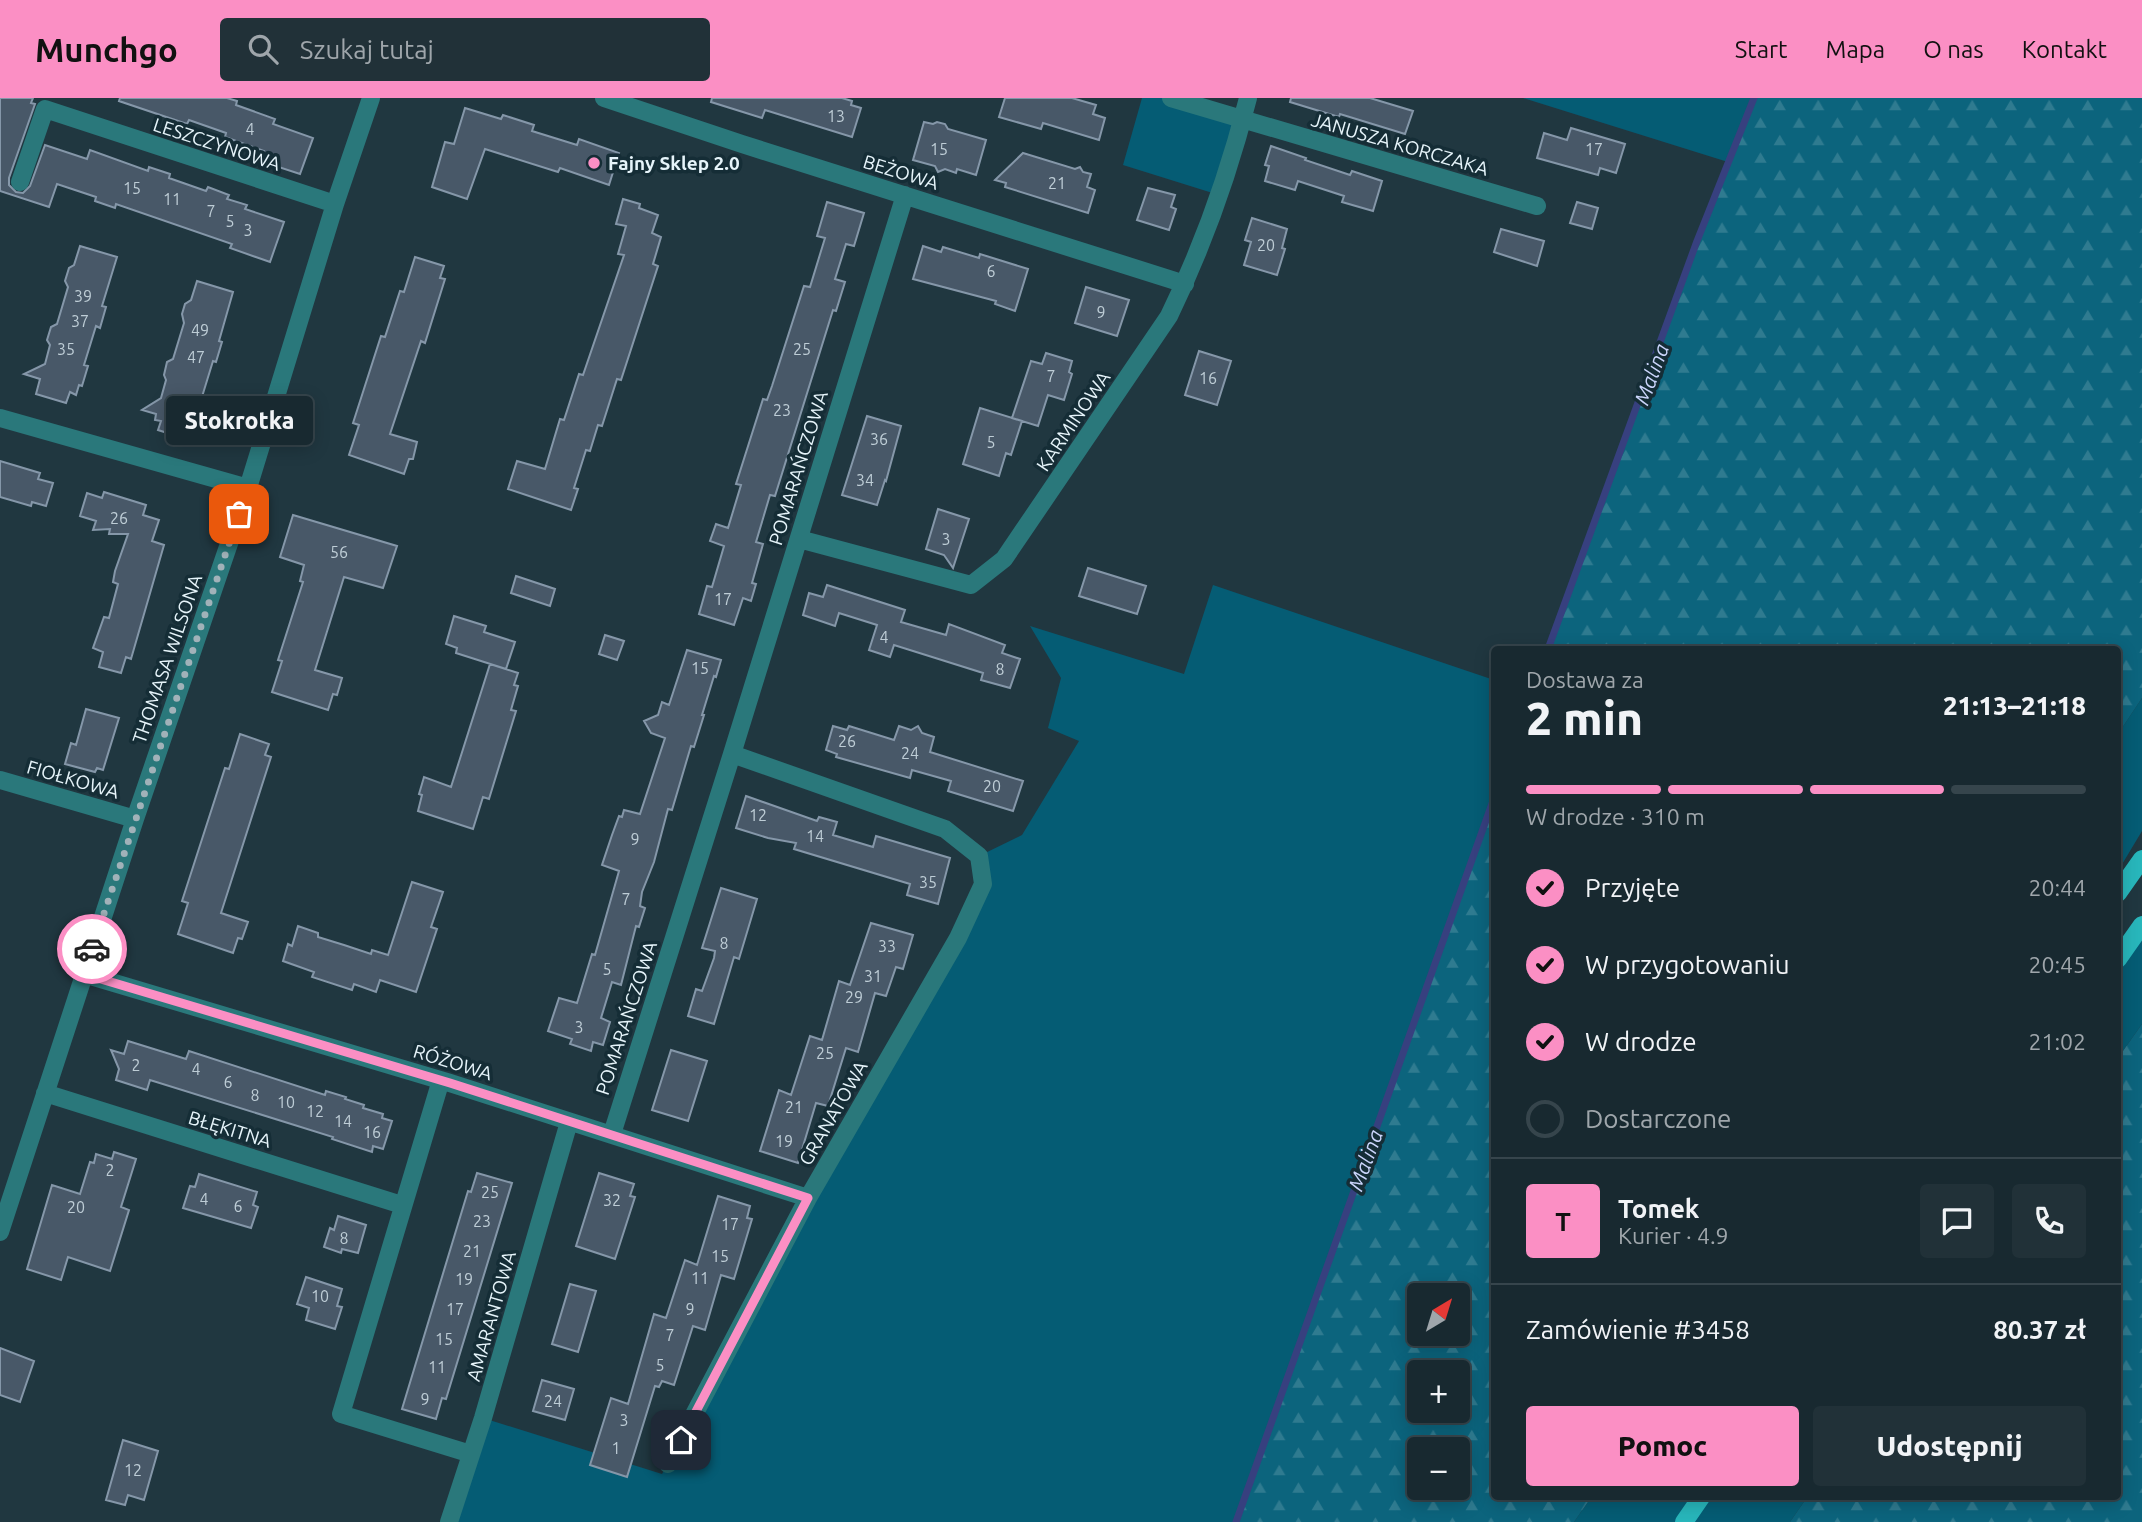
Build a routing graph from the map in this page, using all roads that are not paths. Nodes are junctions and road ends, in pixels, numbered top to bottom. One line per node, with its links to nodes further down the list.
1 (371, 98): 9 (street, THOMASA WILSONA)
2 (604, 98): 8 (street, BEŻOWA)
3 (1171, 98): 6 (street, JANUSZA KORCZAKA)
4 (1248, 98): 6 (street, KARMINOWA)
5 (47, 104): 7 (street, LESZCZYNOWA); 9 (street, LESZCZYNOWA)
6 (1242, 120): 10 (street, JANUSZA KORCZAKA); 11 (street, KARMINOWA)
7 (20, 182)
8 (905, 195): 11 (street, BEŻOWA); 14 (street, POMARAŃCZOWA)
9 (335, 204): 13 (street, THOMASA WILSONA)
10 (1537, 206)
11 (1185, 284): 14 (street, KARMINOWA)
12 (0, 418): 13 (street)
13 (248, 488): 17 (street, THOMASA WILSONA)
14 (799, 539): 15 (street, POMARAŃCZOWA)
15 (732, 754): 26 (street, POMARAŃCZOWA); 27 (street, GRANATOWA)
16 (0, 780): 17 (street, FIOŁKOWA)
17 (135, 819): 22 (street, THOMASA WILSONA)
18 (2142, 859): 19 (main road)
19 (2121, 889)
20 (2142, 925): 21 (main road)
21 (2121, 955)
22 (84, 974): 23 (street, RÓŻOWA); 24 (street, THOMASA WILSONA)
23 (440, 1080): 25 (street, RÓŻOWA); 28 (street)
24 (45, 1093): 28 (street, BŁĘKITNA); 29 (street, THOMASA WILSONA)
25 (569, 1122): 26 (street, RÓŻOWA); 30 (street, AMARANTOWA)
26 (612, 1134): 27 (street, RÓŻOWA)
27 (808, 1198): 31 (street, GRANATOWA)
28 (402, 1205): 30 (street)
29 (0, 1232)
30 (471, 1454): 33 (street, AMARANTOWA)
31 (668, 1464)
32 (1700, 1500): 34 (main road)
33 (449, 1522)
34 (1684, 1522)

